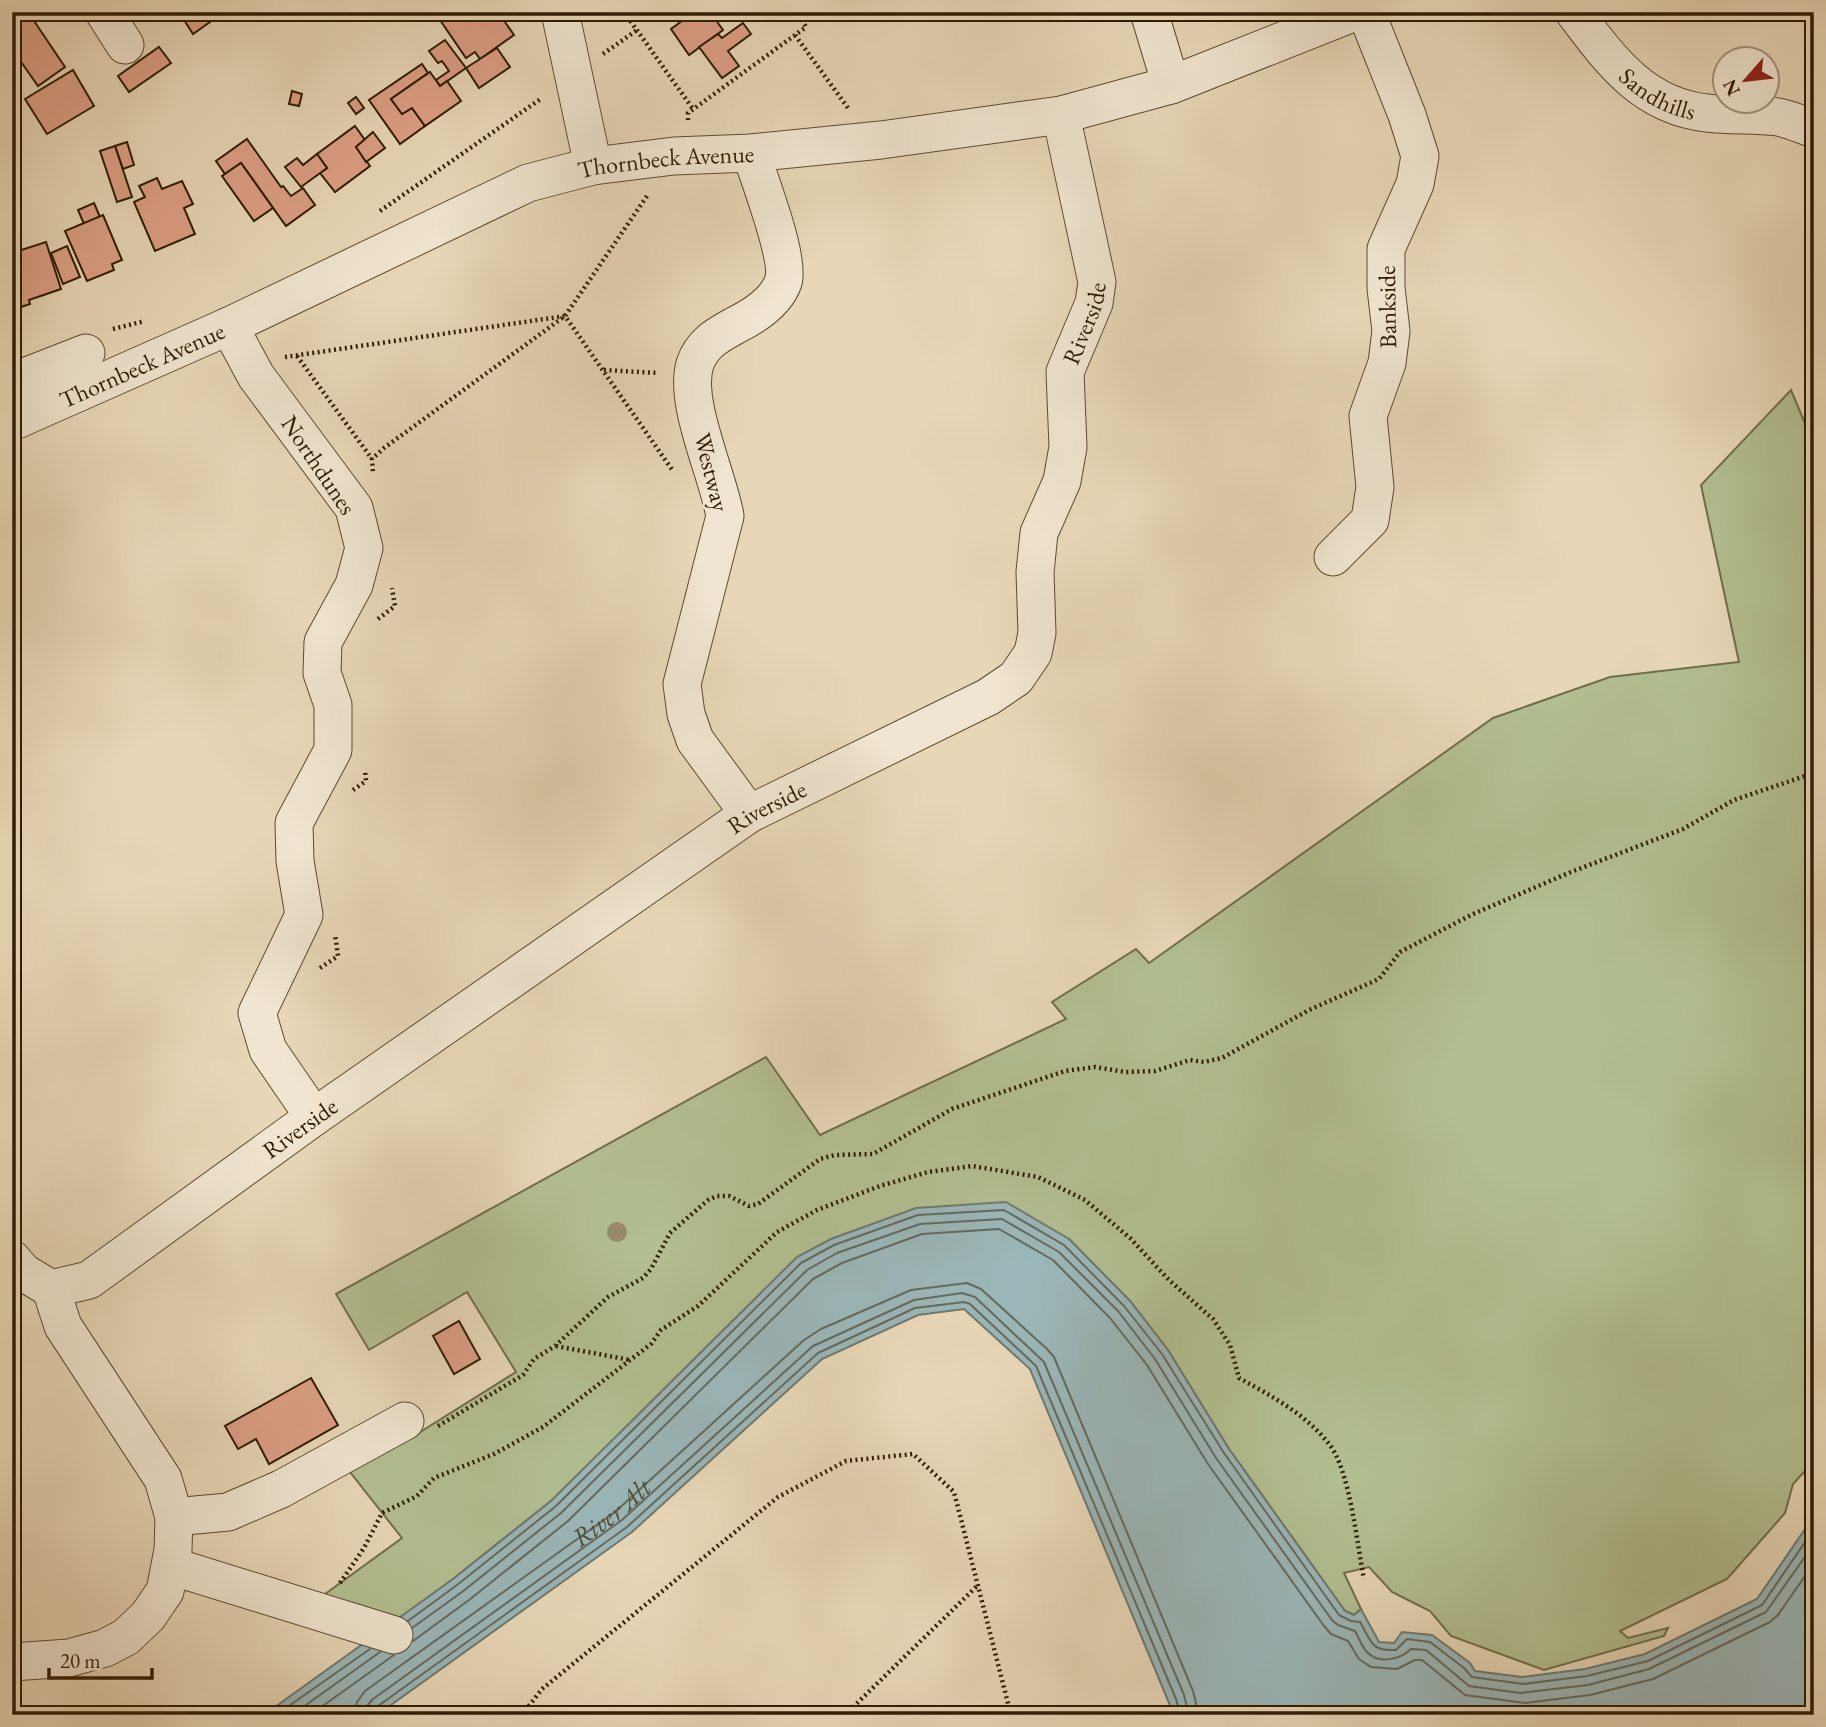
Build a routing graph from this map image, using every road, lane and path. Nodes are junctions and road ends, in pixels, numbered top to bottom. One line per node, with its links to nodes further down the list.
1 (104, 12): 11 (street)
2 (560, 12): 12 (street)
3 (624, 12): 9 (path)
4 (797, 12): 10 (path)
5 (1149, 12): 13 (street)
6 (1355, 12): 13 (street, Thornbeck Avenue)
7 (1366, 12): 35 (street, Bankside)
8 (1574, 12): 17 (street, Sandhills)
9 (637, 30): 12 (path); 14 (path)
10 (795, 35): 14 (path); 15 (path)
11 (125, 45)
12 (574, 74): 20 (street); 21 (path)
13 (1171, 85): 16 (street, Thornbeck Avenue)
14 (693, 109): 19 (path)
15 (851, 112)
16 (1061, 115): 18 (street, Thornbeck Avenue); 37 (street, Riverside)
17 (1814, 129)
18 (751, 153): 19 (street, Thornbeck Avenue); 29 (street, Westway)
19 (674, 156): 20 (street, Thornbeck Avenue); 22 (path)
20 (593, 166): 24 (street, Thornbeck Avenue)
21 (377, 214)
22 (565, 316): 26 (path); 28 (path); 32 (path)
23 (157, 319): 25 (path)
24 (229, 326): 27 (street, Northdunes); 31 (street, Thornbeck Avenue)
25 (86, 353): 30 (street)
26 (297, 356): 27 (path); 32 (path)
27 (250, 363): 34 (street, Northdunes)
28 (603, 370): 29 (path); 33 (path)
29 (694, 375): 37 (street, Westway)
30 (12, 382)
31 (12, 422)
32 (372, 459): 34 (path)
33 (681, 482)
34 (344, 494): 38 (street, Northdunes)
35 (1333, 557)
36 (1814, 773): 41 (path)
37 (749, 814): 38 (street, Riverside)
38 (314, 1117): 40 (street, Riverside)
39 (12, 1259): 40 (street)
40 (51, 1289): 44 (street)
41 (555, 1346): 42 (path); 43 (path)
42 (630, 1360): 46 (path); 48 (path)
43 (405, 1421): 44 (street)
44 (174, 1517): 45 (street)
45 (171, 1566): 48 (street); 50 (street)
46 (1364, 1579)
47 (978, 1586): 51 (path); 52 (path); 53 (path)
48 (320, 1612): 49 (street)
49 (394, 1635)
50 (12, 1662)
51 (522, 1715)
52 (845, 1715)
53 (1011, 1715)

